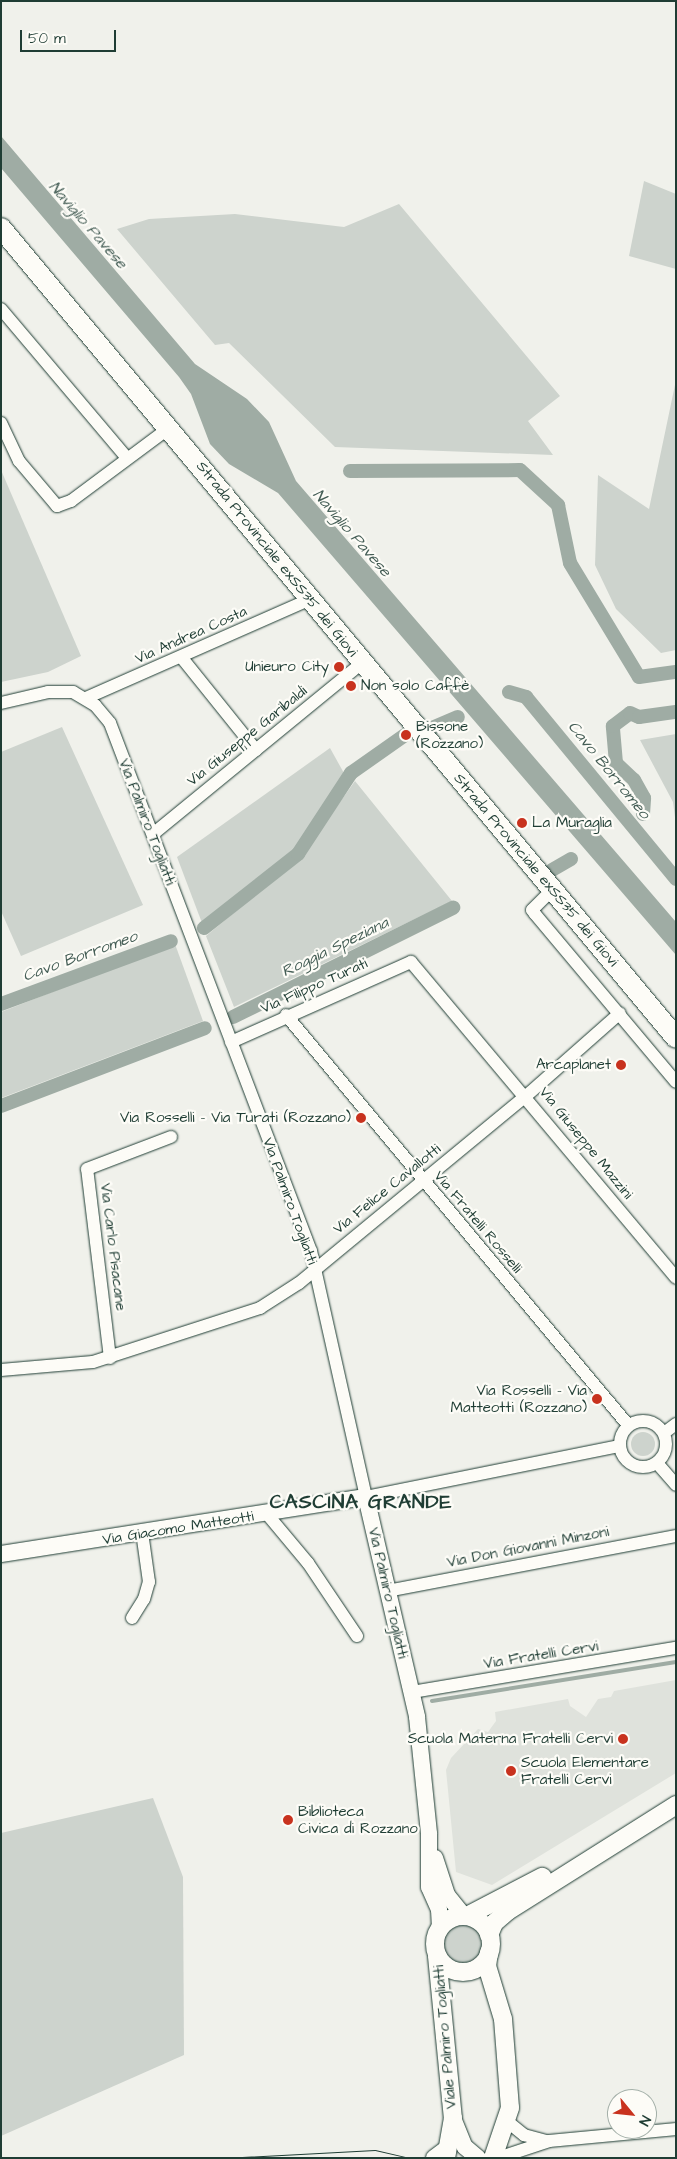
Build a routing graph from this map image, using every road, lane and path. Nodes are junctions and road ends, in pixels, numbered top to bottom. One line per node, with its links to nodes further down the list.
1 (1, 228): 3 (main road)
2 (1, 248): 3 (main road)
3 (29, 266): 6 (main road, Strada Provinciale exSS35 dei Giovi)
4 (1, 309): 7 (street)
5 (1, 423): 7 (street)
6 (169, 428): 7 (street); 8 (main road, Strada Provinciale exSS35 dei Giovi)
7 (126, 458)
8 (308, 600): 9 (street, Via Andrea Costa); 10 (main road, Strada Provinciale exSS35 dei Giovi)
9 (182, 658): 11 (street, Via Andrea Costa); 13 (street)
10 (362, 663): 13 (street, Via Giuseppe Garibaldi); 15 (main road, Strada Provinciale exSS35 dei Giovi)
11 (86, 698): 12 (street, Via Palmiro Togliatti); 14 (street, Via Palmiro Togliatti)
12 (1, 703)
13 (256, 750): 14 (street, Via Giuseppe Garibaldi)
14 (153, 834): 20 (street, Via Palmiro Togliatti)
15 (552, 890): 17 (street); 19 (main road, Strada Provinciale exSS35 dei Giovi)
16 (411, 962): 18 (street, Via Filippo Turati); 22 (street, Via Giuseppe Mazzini)
17 (620, 1014): 21 (street); 22 (street, Via Felice Cavallotti)
18 (286, 1015): 20 (street, Via Filippo Turati); 24 (street, Via Fratelli Rosselli)
19 (676, 1038)
20 (231, 1042): 25 (street, Via Palmiro Togliatti)
21 (676, 1082)
22 (526, 1096): 24 (street, Via Felice Cavallotti); 26 (street, Via Giuseppe Mazzini)
23 (171, 1137): 27 (street, Via Carlo Pisacane)
24 (422, 1180): 25 (street, Via Felice Cavallotti); 30 (street, Via Fratelli Rosselli)
25 (315, 1270): 27 (street, Via Felice Cavallotti); 35 (street, Via Palmiro Togliatti)
26 (676, 1278)
27 (110, 1358): 28 (street, Via Felice Cavallotti)
28 (1, 1370)
29 (676, 1424): 31 (street)
30 (628, 1425): 31 (street); 32 (street)
31 (664, 1433): 33 (street)
32 (619, 1446): 33 (street); 35 (street, Via Giacomo Matteotti)
33 (657, 1463): 34 (street)
34 (676, 1485)
35 (366, 1496): 36 (street, Via Giacomo Matteotti); 40 (street, Via Palmiro Togliatti)
36 (267, 1514): 37 (street, Via Giacomo Matteotti); 42 (street)
37 (142, 1532): 39 (street, Via Giacomo Matteotti); 41 (street)
38 (676, 1536): 40 (street, Via Don Giovanni Minzoni)
39 (1, 1554)
40 (387, 1591): 44 (street, Via Palmiro Togliatti)
41 (132, 1618)
42 (357, 1636)
43 (676, 1648): 44 (street, Via Fratelli Cervi)
44 (412, 1692): 46 (street, Via Palmiro Togliatti)
45 (676, 1805): 47 (main road, Viale Palmiro Togliatti)
46 (429, 1834): 48 (street, Via Palmiro Togliatti); 49 (street, Via Palmiro Togliatti)
47 (574, 1868): 48 (main road); 50 (main road, Viale Palmiro Togliatti)
48 (466, 1916): 49 (main road); 50 (main road)
49 (440, 1927): 51 (main road, Viale Palmiro Togliatti)
50 (489, 1944): 51 (main road, Viale Palmiro Togliatti); 53 (main road)
51 (438, 1956): 52 (main road, Viale Palmiro Togliatti)
52 (453, 2118): 56 (main road, Viale Palmiro Togliatti); 57 (street, Viale Palmiro Togliatti)
53 (508, 2122): 55 (street); 58 (main road)
54 (676, 2129): 55 (street)
55 (549, 2141): 59 (street)
56 (442, 2155)
57 (478, 2158)
58 (493, 2158)
59 (498, 2158)

